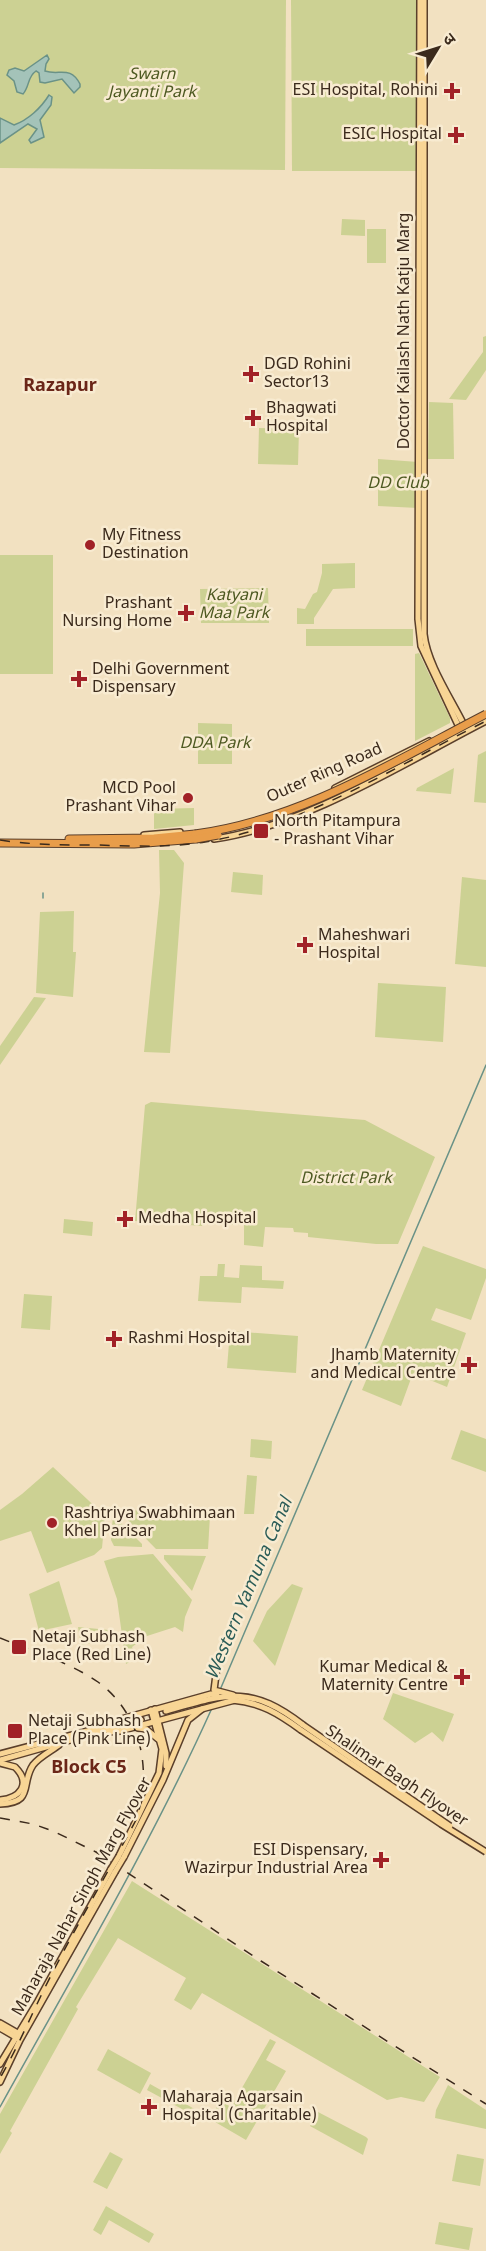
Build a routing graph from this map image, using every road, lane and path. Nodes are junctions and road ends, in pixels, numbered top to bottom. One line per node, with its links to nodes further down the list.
1 (422, 0): 4 (main road, Doctor Kailash Nath Katju Marg)
2 (486, 712): 4 (main road, Outer Ring Road); 11 (highway, Outer Ring Road, bridge)
3 (486, 720): 6 (main road, Outer Ring Road); 11 (highway, Outer Ring Road, bridge)
4 (461, 724): 5 (main road, Outer Ring Road)
5 (418, 746): 6 (main road); 7 (main road, Outer Ring Road)
6 (422, 754): 8 (main road, Outer Ring Road)
7 (319, 795): 8 (main road); 9 (main road, Outer Ring Road)
8 (322, 804): 10 (main road, Outer Ring Road)
9 (265, 816): 10 (main road); 12 (main road, Outer Ring Road)
10 (267, 826): 12 (main road, Outer Ring Road)
11 (195, 837): 12 (highway, Outer Ring Road)
12 (133, 841): 13 (highway, Outer Ring Road)
13 (0, 842)
14 (217, 1667): 15 (main road)
15 (217, 1698): 16 (main road); 17 (main road); 18 (main road); 29 (main road, Shalimar Bagh Flyover, bridge)
16 (202, 1708): 20 (main road); 27 (main road)
17 (153, 1709): 20 (main road); 22 (main road)
18 (166, 1712)
19 (141, 1719): 22 (main road)
20 (156, 1721): 21 (main road); 24 (main road); 27 (main road)
21 (134, 1727): 22 (main road); 24 (main road)
22 (93, 1732): 23 (main road); 25 (main road)
23 (63, 1742): 26 (main road); 28 (main road)
24 (161, 1743): 27 (main road)
25 (0, 1754)
26 (0, 1762): 28 (main road)
27 (162, 1768): 30 (main road, Maharaja Nahar Singh Marg Flyover, bridge); 30 (main road, Maharaja Nahar Singh Marg Flyover, bridge)
28 (0, 1802)
29 (486, 1850)
30 (60, 1965): 32 (main road, Maharaja Nahar Singh Marg Flyover); 35 (main road, Maharaja Nahar Singh Marg Flyover)
31 (0, 2023): 34 (main road)
32 (23, 2026): 34 (main road); 35 (main road, Maharaja Nahar Singh Marg Flyover)
33 (0, 2028): 34 (main road)
34 (10, 2031): 35 (main road); 36 (main road)
35 (20, 2037): 36 (main road); 38 (main road)
36 (12, 2045): 37 (main road)
37 (0, 2064)
38 (0, 2082)

